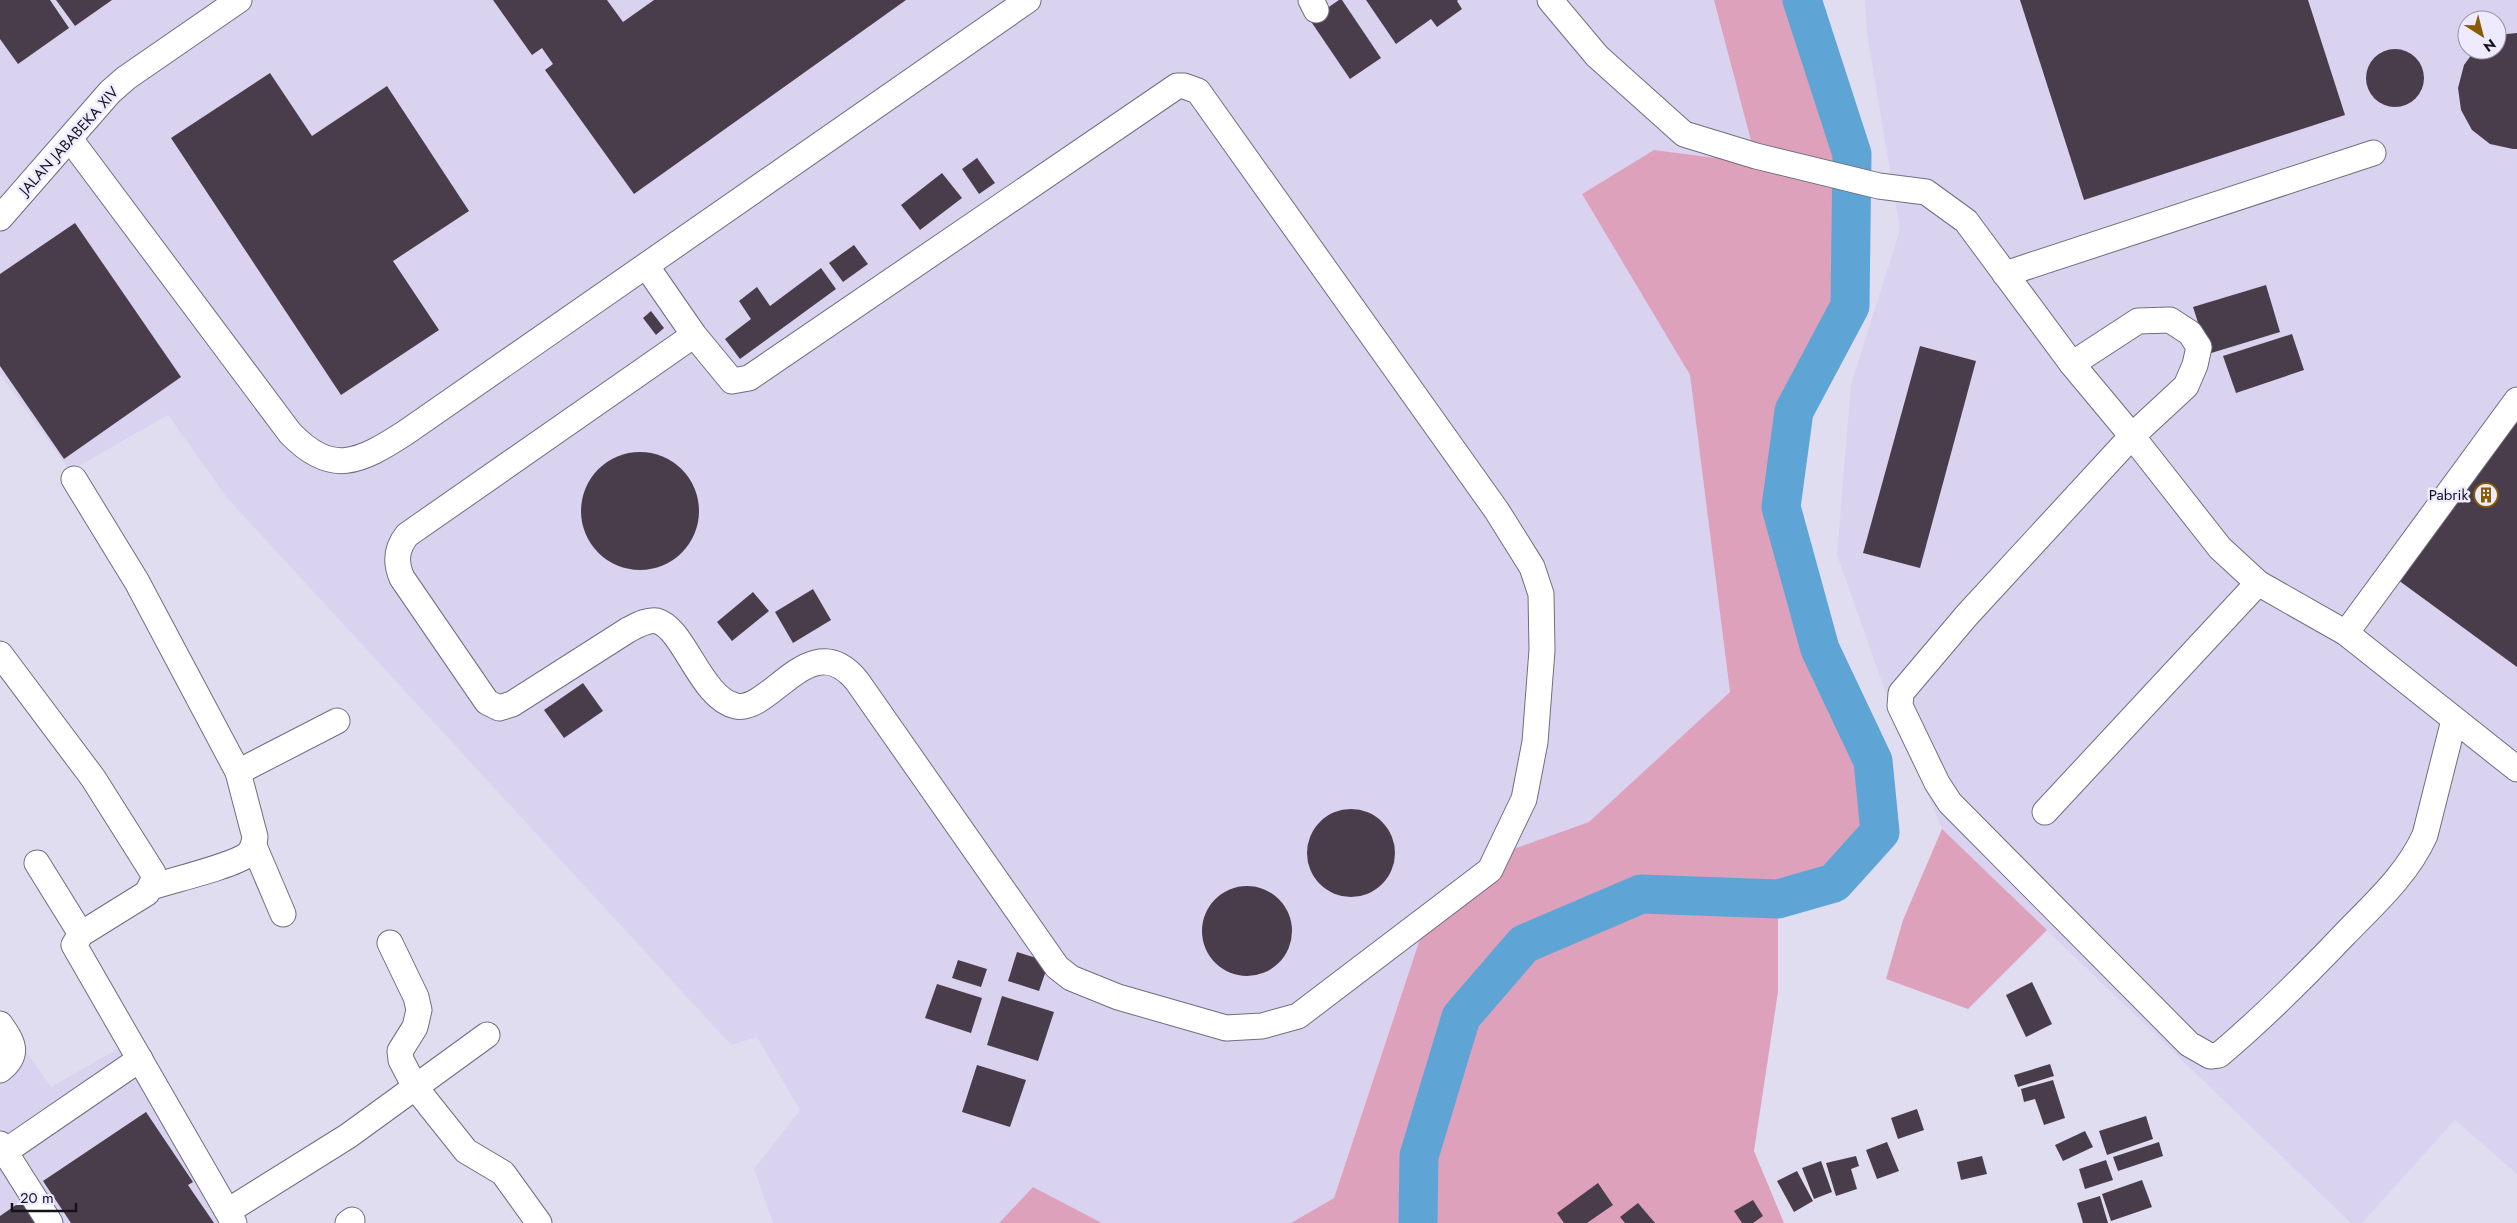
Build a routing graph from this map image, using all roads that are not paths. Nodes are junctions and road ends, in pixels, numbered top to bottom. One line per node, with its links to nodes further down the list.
1 (240, 0): 4 (street, JALAN JABABEKA XIV)
2 (1028, 0): 7 (street)
3 (1550, 0): 8 (street)
4 (70, 139): 6 (street, JALAN JABABEKA XIV); 7 (street)
5 (2373, 153): 8 (street)
6 (0, 218)
7 (647, 267): 9 (street)
8 (2005, 274): 10 (street)
9 (694, 335): 9 (street)
10 (2072, 364): 12 (street); 12 (street)
11 (2517, 400): 15 (street)
12 (2132, 436): 14 (street); 17 (street)
13 (74, 479): 20 (street)
14 (2258, 583): 15 (street); 21 (street)
15 (2346, 633): 17 (street)
16 (0, 654): 24 (street)
17 (2454, 720): 19 (street)
18 (336, 721): 20 (street)
19 (2517, 769)
20 (238, 772): 22 (street)
21 (2045, 812)
22 (254, 846): 24 (street); 25 (street)
23 (37, 863): 26 (street)
24 (152, 886): 26 (street)
25 (283, 914)
26 (81, 934): 30 (street)
27 (390, 944): 32 (street)
28 (0, 1024): 31 (street)
29 (487, 1035): 32 (street)
30 (140, 1059): 33 (street); 34 (street)
31 (0, 1070)
32 (415, 1087): 34 (street); 36 (street)
33 (2, 1150): 35 (street)
34 (231, 1217)
35 (50, 1223)
36 (539, 1223)

